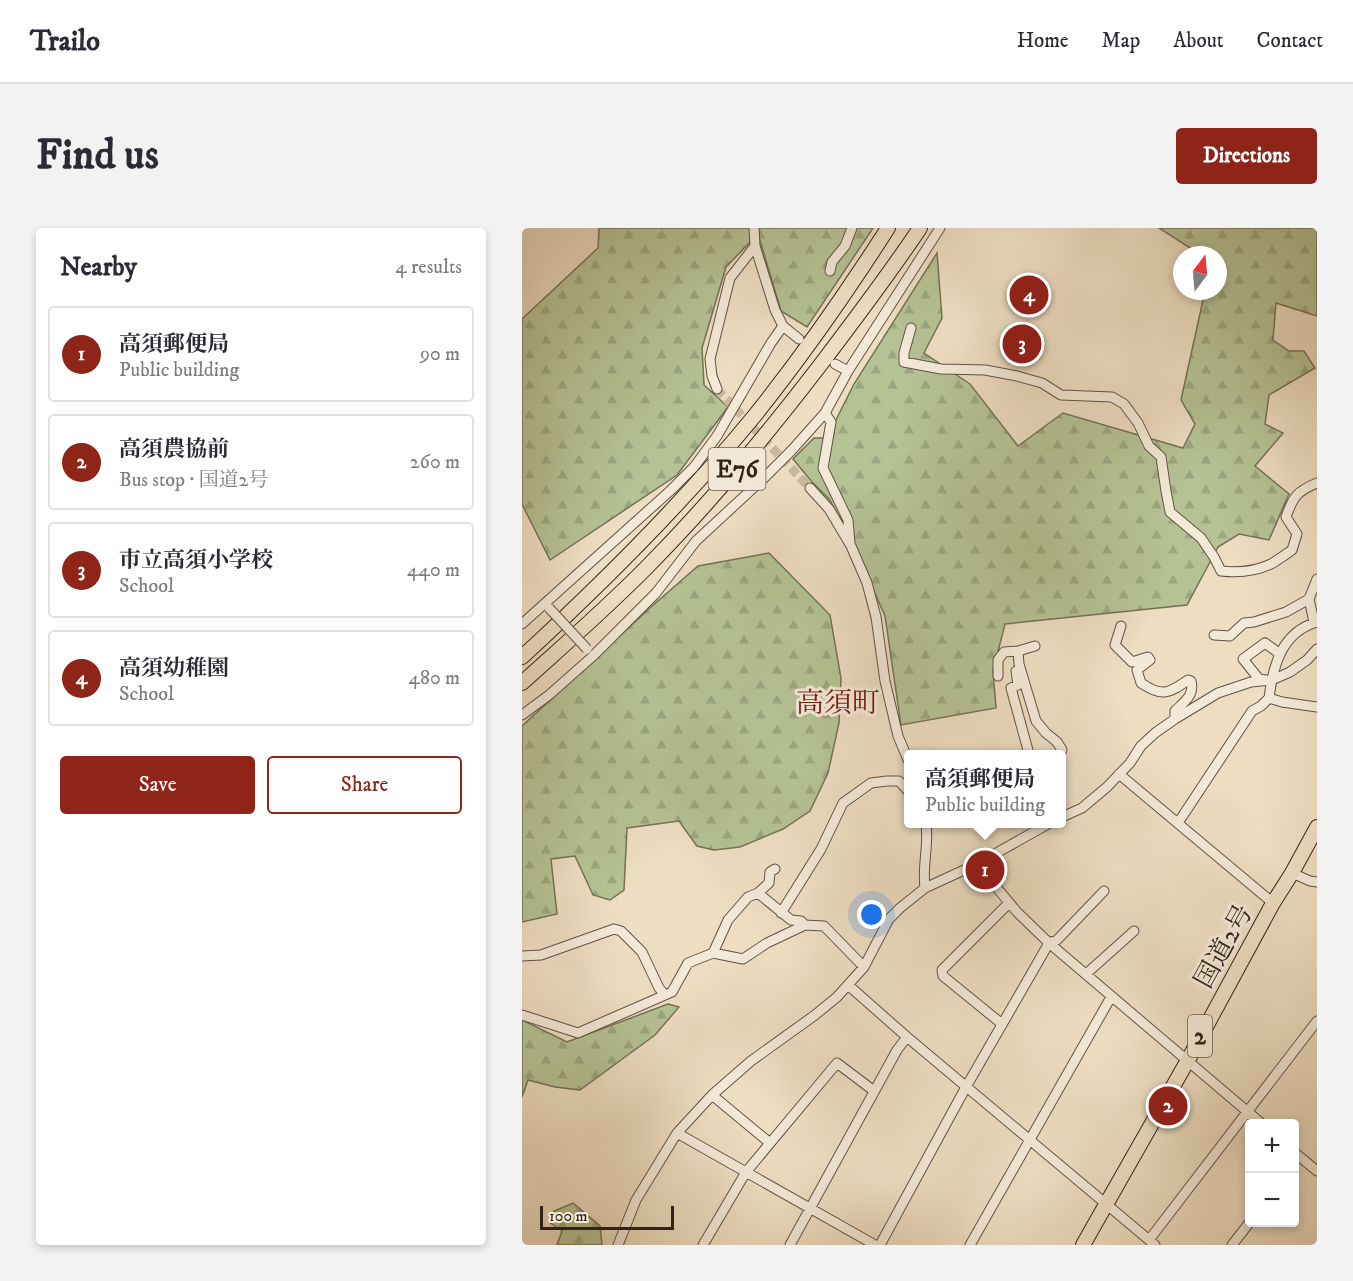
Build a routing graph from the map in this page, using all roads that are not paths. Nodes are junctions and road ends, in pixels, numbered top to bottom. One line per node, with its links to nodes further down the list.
1 (754, 228): 6 (street)
2 (852, 228): 7 (street)
3 (888, 228): 30 (highway, E76)
4 (920, 228): 33 (highway, E76)
5 (940, 228): 12 (street)
6 (755, 246): 8 (street); 13 (street)
7 (830, 271)
8 (783, 326): 10 (street); 20 (street)
9 (911, 328): 15 (street)
10 (799, 339)
11 (835, 364): 12 (street)
12 (848, 371): 14 (street)
13 (717, 389)
14 (825, 413): 17 (street); 28 (street)
15 (1317, 483)
16 (810, 488): 17 (street)
17 (851, 546): 40 (street)
18 (1317, 579): 19 (street)
19 (1310, 599): 21 (street); 24 (street)
20 (546, 606): 22 (street); 28 (street, bridge)
21 (1316, 622): 29 (street)
22 (522, 624)
23 (1121, 626): 37 (street)
24 (1214, 635)
25 (1035, 646): 27 (street)
26 (1317, 649): 32 (street)
27 (1016, 650): 31 (street); 38 (street); 39 (street)
28 (590, 653): 36 (street)
29 (1280, 654): 32 (street); 32 (street)
30 (522, 657)
31 (998, 676)
32 (1272, 680): 34 (street); 37 (street)
33 (522, 683)
34 (1269, 698): 35 (street); 46 (street)
35 (1317, 708)
36 (522, 715)
37 (1175, 719): 43 (street)
38 (1036, 721): 39 (street); 42 (street)
39 (1020, 726): 41 (street)
40 (904, 750)
41 (1028, 750)
42 (1062, 750)
43 (1119, 774): 45 (street); 46 (street)
44 (904, 786): 59 (street)
45 (1066, 815)
46 (1178, 823): 58 (street)
47 (1317, 827): 52 (highway, 国道2号 / 2)
48 (926, 828): 54 (street)
49 (1041, 828): 50 (street)
50 (977, 864): 54 (street); 57 (street)
51 (775, 869): 56 (street)
52 (1293, 873): 53 (street); 58 (highway, 国道2号 / 2)
53 (1317, 882)
54 (925, 888): 65 (street)
55 (1104, 891): 62 (street)
56 (758, 892): 59 (street); 63 (street)
57 (1009, 903): 62 (street); 72 (street)
58 (1273, 903): 74 (highway, 国道2号 / 2)
59 (781, 913): 60 (street)
60 (805, 926): 63 (street); 65 (street)
61 (1134, 931): 66 (street)
62 (1049, 943): 66 (street); 72 (street)
63 (713, 953): 68 (street)
64 (522, 956): 68 (street)
65 (864, 967): 67 (street)
66 (1086, 974): 69 (street)
67 (848, 984): 73 (street); 77 (street)
68 (665, 995): 70 (street)
69 (1111, 997): 74 (street); 81 (street)
70 (522, 1016)
71 (1317, 1021): 78 (street)
72 (1002, 1024): 75 (street)
73 (907, 1037): 75 (street); 76 (street)
74 (1188, 1060): 78 (street); 86 (highway, 国道2号 / 2)
75 (966, 1087): 81 (street); 94 (street)
76 (874, 1091): 82 (street); 87 (street)
77 (712, 1095): 80 (street); 82 (street)
78 (1249, 1112): 79 (street); 89 (street)
79 (1257, 1119)
80 (677, 1133): 85 (street); 90 (street)
81 (1030, 1140): 86 (street); 95 (street)
82 (770, 1143): 85 (street)
83 (1299, 1160): 84 (street)
84 (1317, 1171)
85 (746, 1172): 87 (street); 91 (street)
86 (1106, 1204): 89 (street); 96 (highway, 国道2号 / 2)
87 (810, 1208): 92 (street); 93 (street)
88 (1246, 1227): 97 (street)
89 (1152, 1242)
90 (618, 1245)
91 (703, 1245)
92 (790, 1245)
93 (874, 1245)
94 (880, 1245)
95 (970, 1245)
96 (1083, 1245)
97 (1232, 1245)

